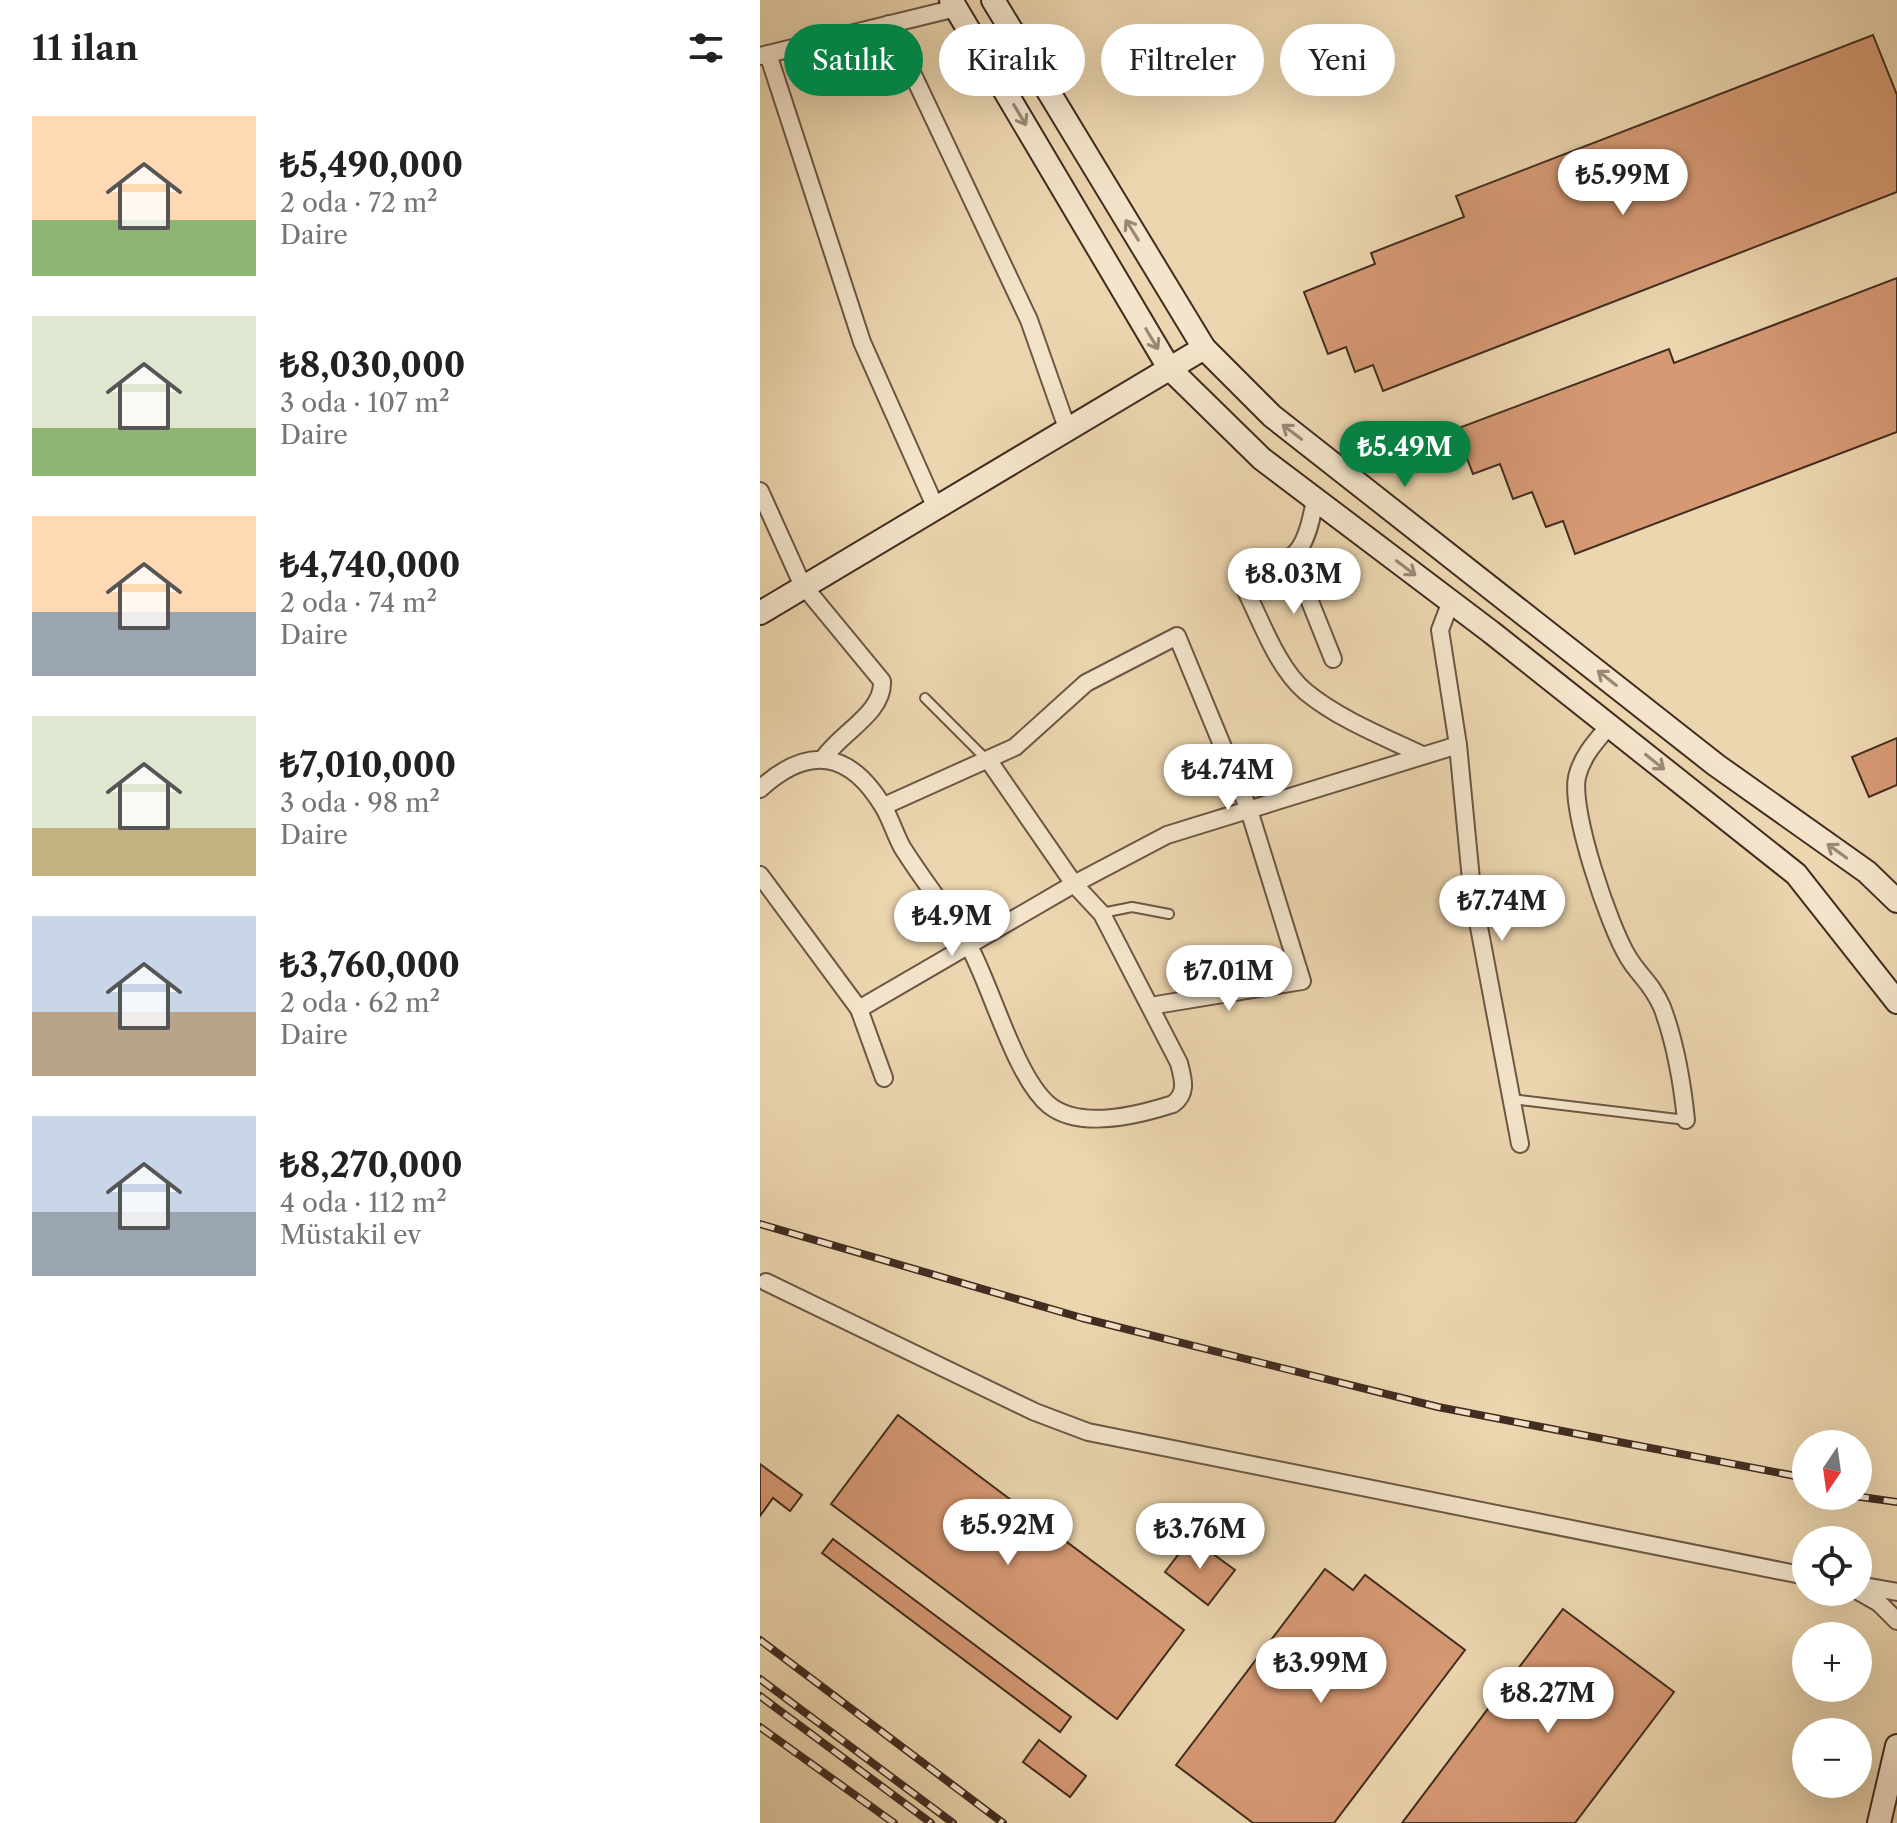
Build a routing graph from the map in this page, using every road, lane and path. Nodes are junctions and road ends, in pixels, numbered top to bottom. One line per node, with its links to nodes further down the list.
1 (993, 0): 7 (main road, one-way to 1)
2 (954, 4): 3 (street); 8 (main road, one-way to 8)
3 (889, 24)
4 (784, 50): 5 (street)
5 (764, 55): 12 (street)
6 (923, 96): 9 (street)
7 (1204, 348): 8 (main road); 29 (main road, one-way to 7)
8 (1169, 368): 9 (main road); 11 (main road)
9 (1067, 428): 12 (main road)
10 (760, 491): 14 (street)
11 (1315, 499): 13 (street); 15 (main road, one-way to 15)
12 (935, 506): 14 (main road)
13 (1293, 559): 17 (street); 21 (street)
14 (802, 584): 16 (main road); 22 (street)
15 (1451, 601): 19 (main road); 20 (street)
16 (760, 613)
17 (1333, 659)
18 (925, 698): 23 (lane)
19 (1609, 726): 33 (main road, one-way to 33); 38 (street)
20 (1458, 745): 21 (street); 37 (street)
21 (1420, 754): 26 (street)
22 (823, 759): 24 (street); 25 (street)
23 (989, 761): 25 (street); 26 (street); 28 (street)
24 (760, 789)
25 (884, 806): 32 (street)
26 (1249, 810): 28 (street); 34 (street)
27 (760, 875): 35 (street)
28 (1074, 884): 30 (street); 32 (street)
29 (1897, 901)
30 (1102, 914): 31 (lane); 34 (street)
31 (1169, 914)
32 (969, 947): 34 (street); 35 (street)
33 (1897, 1002)
34 (1150, 1006)
35 (859, 1009): 36 (street)
36 (884, 1078)
37 (1512, 1099): 38 (lane); 39 (street)
38 (1686, 1120)
39 (1520, 1144)
40 (766, 1282): 41 (street)
41 (1792, 1573)
42 (1872, 1589): 43 (street)
43 (1897, 1592)
44 (1872, 1598): 45 (street)
45 (1897, 1621)
46 (1897, 1746): 47 (main road)
47 (1879, 1823)

